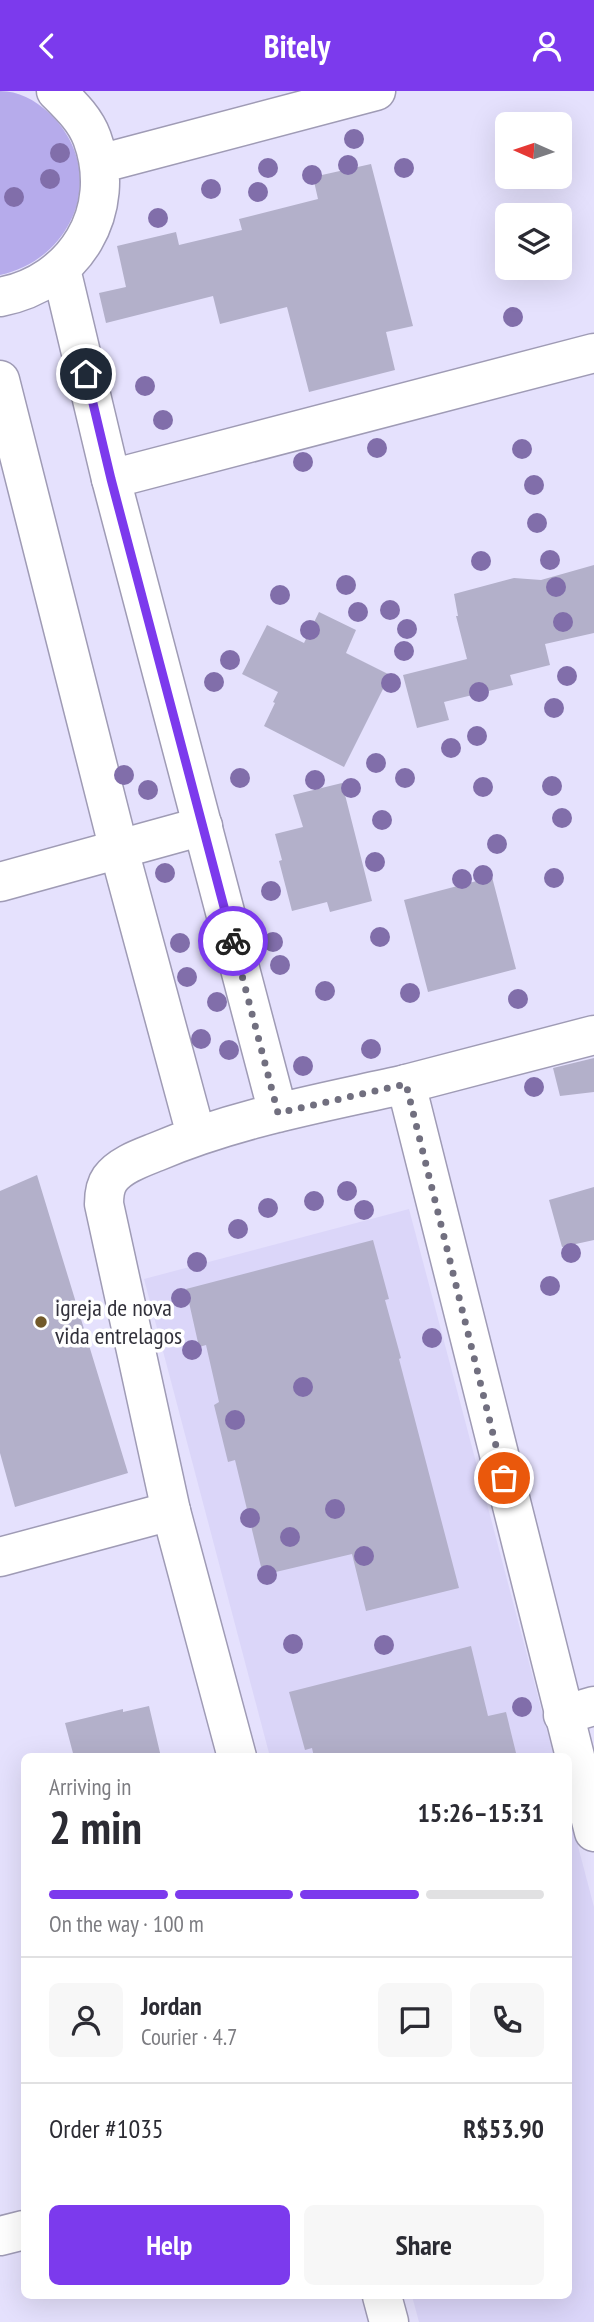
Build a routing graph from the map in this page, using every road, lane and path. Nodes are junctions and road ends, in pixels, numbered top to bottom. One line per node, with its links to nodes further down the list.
1 (56, 91): 3 (street)
2 (376, 91): 3 (street)
3 (99, 164): 4 (street)
4 (61, 269): 5 (street); 8 (street)
5 (0, 297)
6 (594, 353): 8 (street)
7 (0, 380): 10 (street)
8 (111, 479): 9 (street)
9 (203, 826): 10 (street); 14 (street)
10 (120, 850): 11 (street); 15 (street)
11 (0, 882)
12 (594, 1035): 13 (street)
13 (406, 1084): 14 (street); 18 (street)
14 (278, 1113): 15 (street)
15 (196, 1135): 16 (street)
16 (171, 1511): 17 (street); 19 (street)
17 (0, 1557)
18 (578, 1711): 20 (street)
19 (236, 1753)
20 (594, 1832)
21 (21, 2231): 22 (street)
22 (0, 2236)
23 (383, 2299): 24 (street)
24 (389, 2322)

